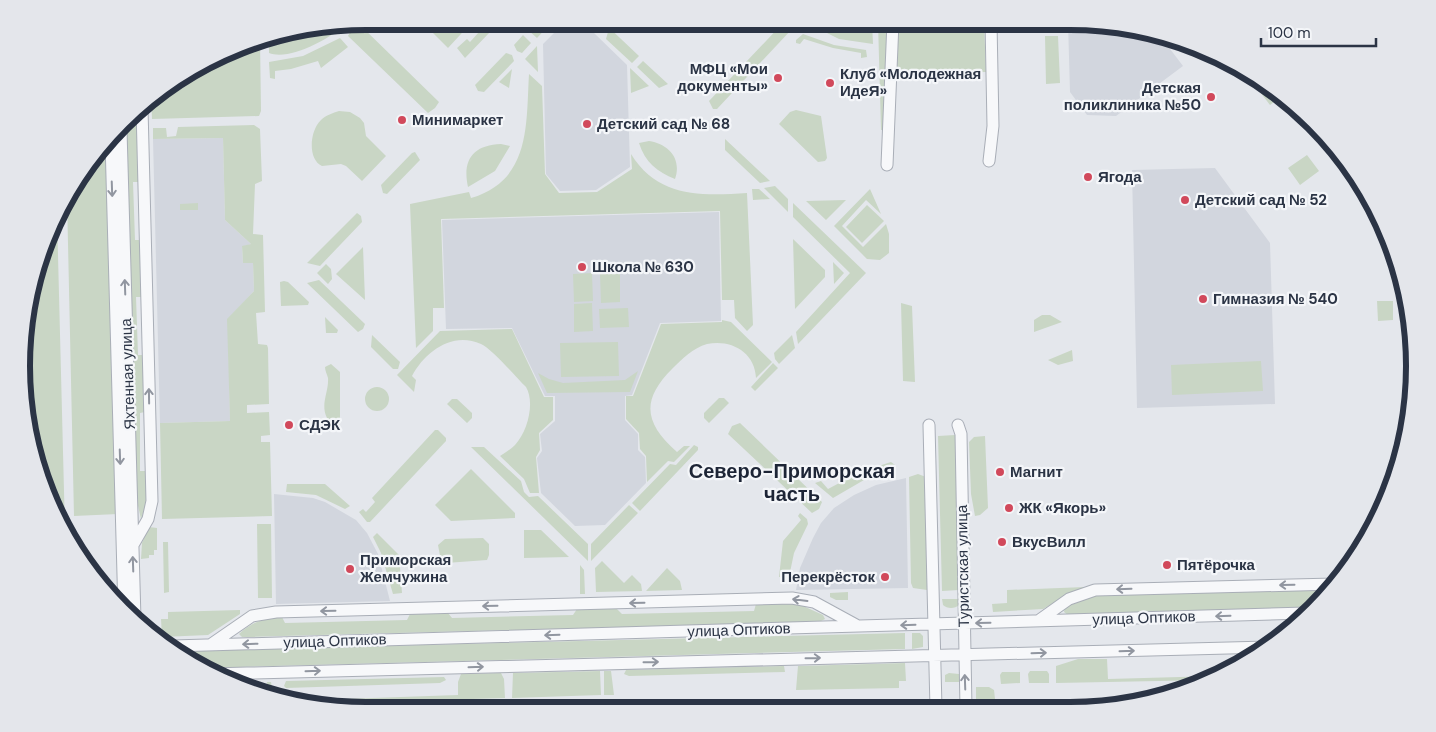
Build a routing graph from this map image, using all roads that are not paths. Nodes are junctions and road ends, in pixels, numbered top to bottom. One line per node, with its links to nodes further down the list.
1 (892, 30): 7 (street)
2 (991, 30): 6 (street)
3 (142, 115): 10 (street, one-way to 3)
4 (121, 135): 10 (street, Яхтенная улица, one-way to 4)
5 (111, 146): 12 (street, Яхтенная улица, one-way to 12)
6 (990, 161)
7 (887, 165)
8 (929, 425): 17 (street, Туристская улица)
9 (958, 425): 16 (street, Туристская улица)
10 (132, 545): 13 (street, Яхтенная улица, one-way to 10)
11 (1326, 584): 15 (street, one-way to 15)
12 (124, 599)
13 (134, 609)
14 (1298, 613): 15 (street, улица Оптиков, one-way to 15)
15 (1038, 621): 16 (street, улица Оптиков, one-way to 16)
16 (963, 623): 17 (street, улица Оптиков); 23 (street, Туристская улица)
17 (934, 624): 18 (street, улица Оптиков, one-way to 18); 22 (street, Туристская улица)
18 (860, 626): 19 (street, улица Оптиков, one-way to 19); 19 (street, one-way to 19)
19 (210, 645): 20 (street, улица Оптиков)
20 (180, 646)
21 (1253, 647): 23 (street, улица Оптиков, one-way to 21)
22 (934, 656): 23 (street, улица Оптиков); 24 (street, улица Оптиков, one-way to 22); 25 (street, Туристская улица)
23 (964, 656): 26 (street, Туристская улица, one-way to 23)
24 (231, 674)
25 (936, 702)
26 (966, 702)

